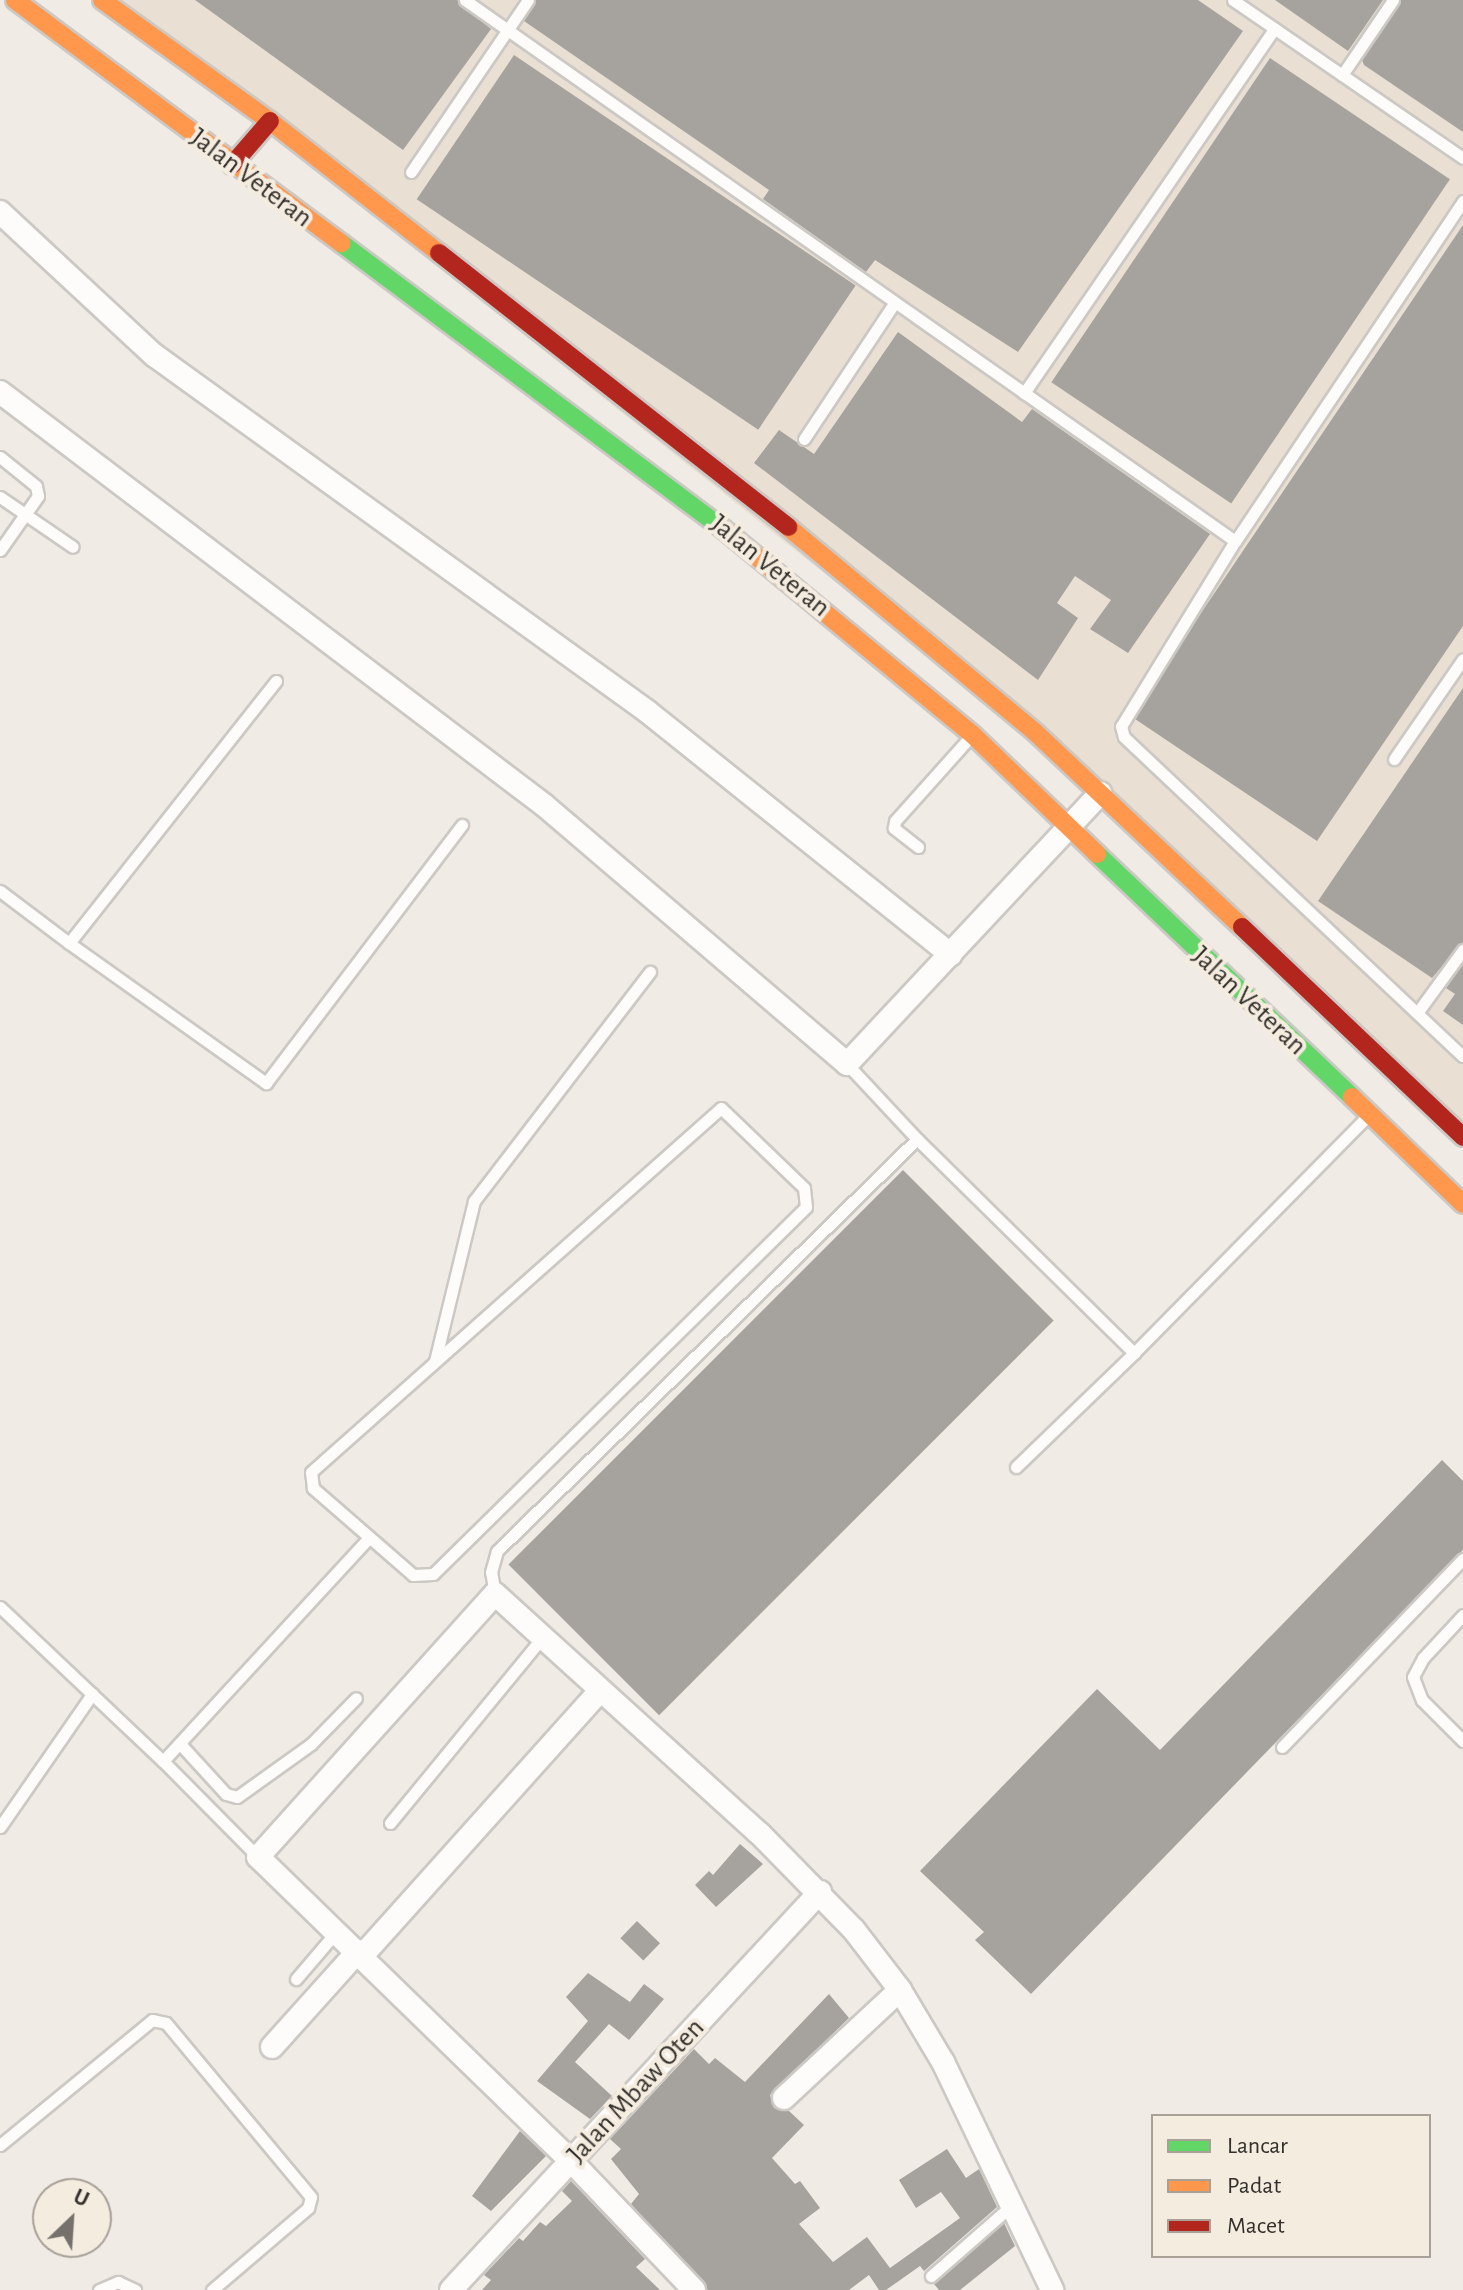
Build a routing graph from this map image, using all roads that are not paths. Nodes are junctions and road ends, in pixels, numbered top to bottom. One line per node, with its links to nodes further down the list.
1 (15, 0): 12 (main road, Jalan Veteran)
2 (102, 0): 10 (main road, Jalan Veteran)
3 (465, 0): 7 (lane)
4 (528, 0): 7 (lane)
5 (1233, 0): 8 (lane)
6 (1393, 0): 9 (lane)
7 (508, 29): 13 (lane); 16 (lane)
8 (1274, 29): 9 (lane); 18 (lane)
9 (1342, 75): 11 (lane)
10 (270, 121): 12 (main road); 30 (main road, Jalan Veteran)
11 (1463, 158)
12 (232, 165): 28 (main road, Jalan Veteran)
13 (411, 172)
14 (1463, 201): 23 (lane)
15 (0, 212): 37 (street)
16 (895, 302): 18 (lane); 19 (lane)
17 (0, 392): 41 (street)
18 (1024, 393): 23 (lane)
19 (804, 439)
20 (0, 457): 22 (lane)
21 (0, 497): 22 (lane)
22 (28, 514): 24 (lane); 25 (lane)
23 (1235, 541): 39 (lane)
24 (73, 547)
25 (0, 550)
26 (1463, 659): 29 (lane)
27 (276, 681): 35 (lane)
28 (973, 735): 32 (main road, Jalan Veteran); 33 (lane)
29 (1394, 759)
30 (1101, 793): 32 (street); 43 (main road, Jalan Veteran)
31 (462, 825): 35 (lane)
32 (1070, 830): 37 (street); 42 (main road, Jalan Veteran)
33 (918, 847)
34 (0, 891): 35 (lane)
35 (69, 943)
36 (1463, 950): 39 (lane)
37 (951, 955): 41 (street)
38 (650, 972): 47 (lane)
39 (1417, 1013): 40 (lane)
40 (1463, 1056)
41 (847, 1064): 44 (lane)
42 (1370, 1113): 45 (main road, Jalan Veteran); 46 (lane)
43 (1463, 1137)
44 (917, 1139): 46 (lane); 51 (lane)
45 (1463, 1204)
46 (1134, 1353): 48 (lane)
47 (435, 1361): 49 (lane); 49 (lane)
48 (1016, 1467)
49 (369, 1538): 59 (lane)
50 (1463, 1559): 60 (lane)
51 (488, 1602): 54 (street); 64 (street)
52 (0, 1607): 55 (lane)
53 (1463, 1615): 58 (lane)
54 (541, 1639): 57 (street); 62 (lane)
55 (92, 1694): 61 (lane); 63 (lane)
56 (356, 1698): 59 (lane)
57 (591, 1700): 65 (street); 67 (street)
58 (1463, 1741)
59 (182, 1746): 61 (lane)
60 (1282, 1747)
61 (163, 1761): 64 (lane)
62 (390, 1823)
63 (0, 1827)
64 (258, 1857): 66 (street)
65 (820, 1892): 69 (street); 73 (street, Jalan Mbaw Oten)
66 (337, 1931): 67 (street); 68 (lane)
67 (360, 1953): 70 (street); 73 (street)
68 (296, 1979)
69 (900, 1990): 71 (street); 74 (street)
70 (272, 2047)
71 (784, 2098)
72 (0, 2145): 78 (lane)
73 (571, 2161): 79 (street, Jalan Mbaw Oten); 80 (street)
74 (1007, 2208): 75 (lane); 81 (street)
75 (931, 2276)
76 (99, 2290): 77 (lane)
77 (135, 2290)
78 (212, 2290)
79 (451, 2290)
80 (694, 2290)
81 (1052, 2290)

